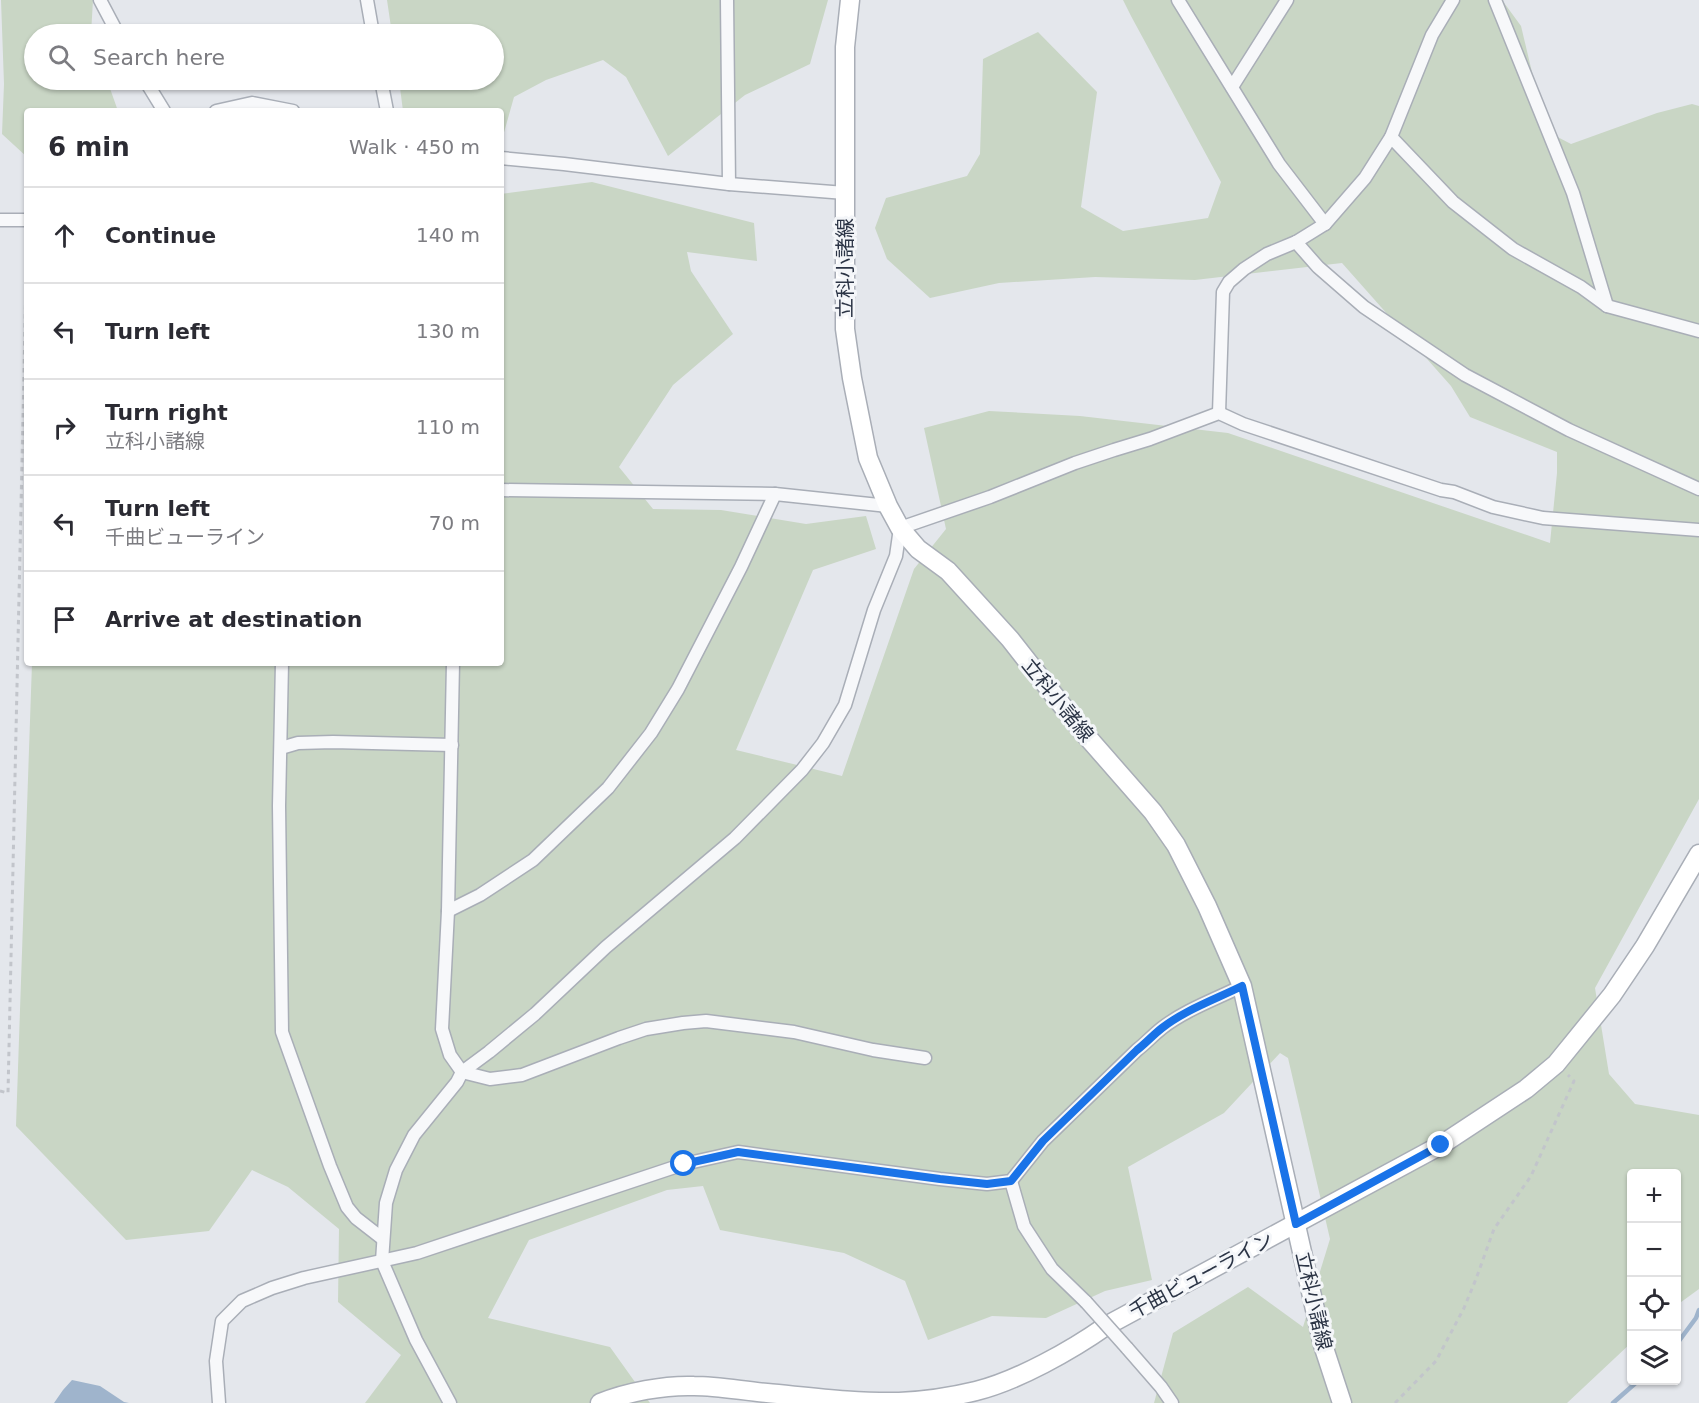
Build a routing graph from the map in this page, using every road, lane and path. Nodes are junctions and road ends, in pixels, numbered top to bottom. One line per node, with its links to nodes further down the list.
1 (100, 0): 9 (street)
2 (367, 0): 10 (street)
3 (727, 0): 20 (street)
4 (850, 0): 21 (main road, 立科小諸線)
5 (1178, 0): 11 (street)
6 (1287, 0): 11 (street)
7 (1453, 0): 18 (street)
8 (1495, 0): 26 (street)
9 (113, 24)
10 (371, 24)
11 (1232, 87): 24 (street)
12 (151, 90): 14 (street)
13 (383, 90): 17 (street)
14 (162, 108)
15 (230, 108): 16 (street)
16 (274, 108)
17 (386, 108)
18 (1391, 137): 24 (street); 26 (street)
19 (504, 158): 20 (street)
20 (729, 184): 21 (street)
21 (845, 193): 33 (main road, 立科小諸線)
22 (0, 220): 23 (street)
23 (24, 220)
24 (1325, 224): 25 (street)
25 (1296, 242): 29 (street); 30 (street)
26 (1607, 306): 27 (street)
27 (1699, 331)
28 (24, 370): 46 (path)
29 (1219, 413): 34 (street); 35 (street)
30 (1699, 489)
31 (504, 490): 32 (street)
32 (775, 494): 33 (street); 41 (street)
33 (888, 506): 34 (main road, 立科小諸線)
34 (900, 528): 42 (main road, 立科小諸線); 45 (street)
35 (1699, 530)
36 (282, 666): 39 (street)
37 (453, 666): 38 (street)
38 (452, 745): 39 (street); 41 (street)
39 (281, 748): 49 (street)
40 (1699, 854): 44 (main road, 千曲ビューライン)
41 (448, 911): 45 (street)
42 (1242, 986): 47 (street); 48 (main road, 立科小諸線)
43 (925, 1058): 45 (street)
44 (1556, 1064): 48 (main road, 千曲ビューライン); 56 (path)
45 (462, 1072): 49 (street)
46 (0, 1091)
47 (1011, 1181): 50 (street); 54 (street, bridge)
48 (1296, 1224): 53 (main road, 千曲ビューライン); 55 (main road, 立科小諸線)
49 (383, 1239): 50 (street)
50 (382, 1262): 51 (street); 52 (street)
51 (219, 1403)
52 (450, 1403)
53 (600, 1403)
54 (1172, 1403)
55 (1342, 1403)
56 (1395, 1403)

